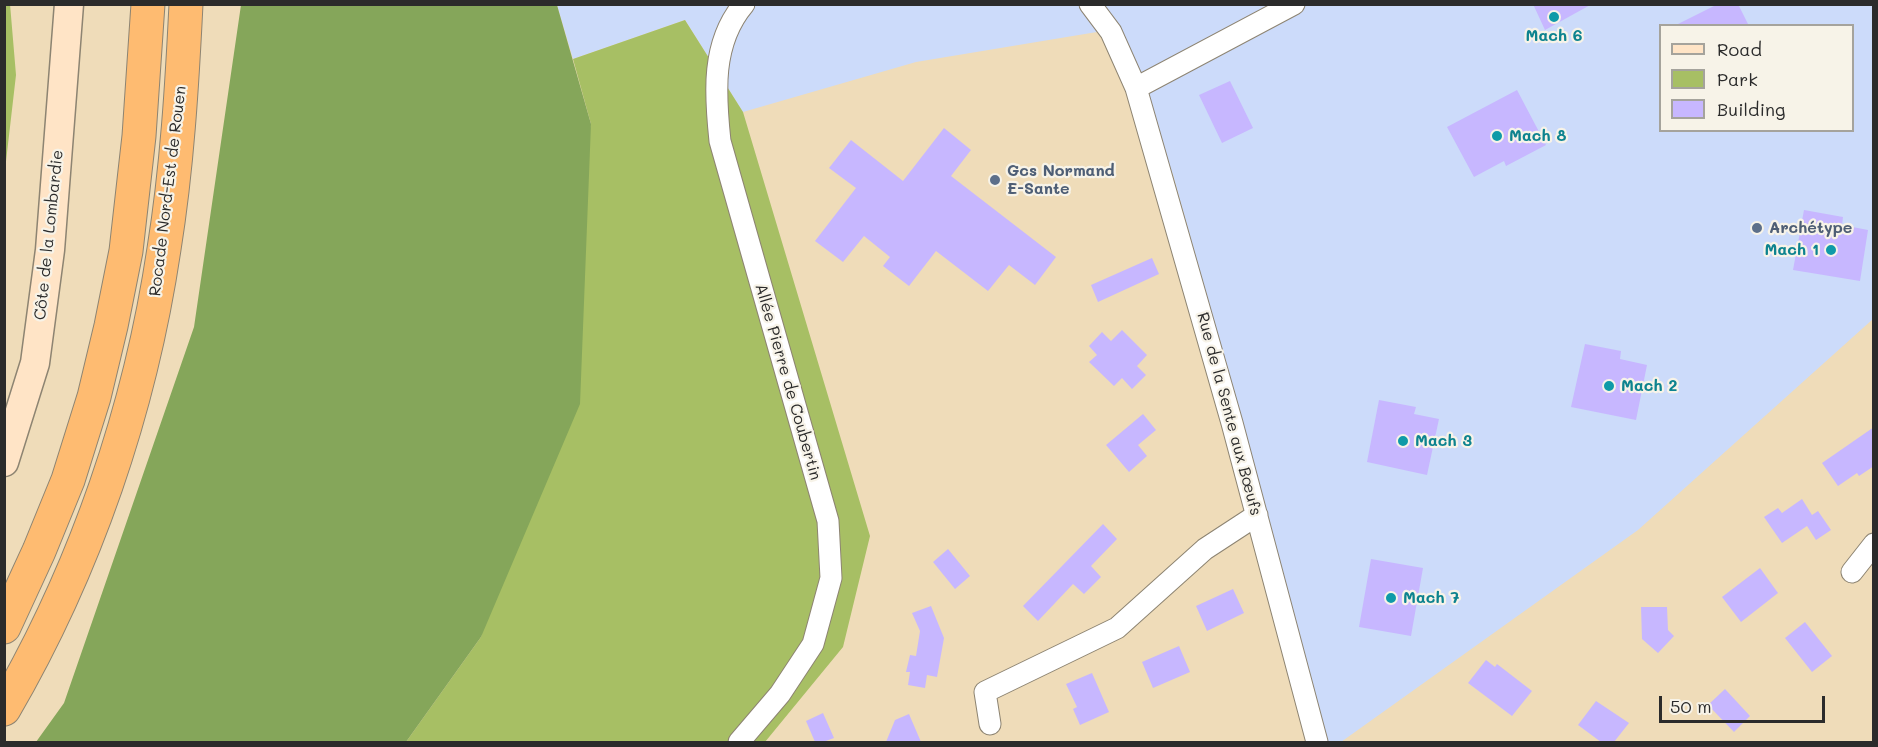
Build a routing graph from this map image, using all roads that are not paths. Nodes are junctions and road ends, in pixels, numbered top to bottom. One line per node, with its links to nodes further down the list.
1 (69, 4): 10 (main road, Côte de la Lombardie)
2 (148, 4): 14 (highway)
3 (186, 4): 8 (highway, Rocade Nord-Est de Rouen)
4 (197, 4): 8 (highway)
5 (744, 4): 17 (street, Allée Pierre de Coubertin)
6 (1090, 4): 9 (street, Rue de la Sente aux Bœufs)
7 (1294, 4): 9 (street)
8 (183, 63): 15 (highway, Rocade Nord-Est de Rouen)
9 (1136, 88): 11 (street, Rue de la Sente aux Bœufs)
10 (4, 462)
11 (1257, 515): 16 (street); 18 (street, Rue de la Sente aux Bœufs)
12 (1874, 543): 13 (street)
13 (1852, 572)
14 (4, 627)
15 (4, 709)
16 (990, 724)
17 (739, 742)
18 (1317, 742)

